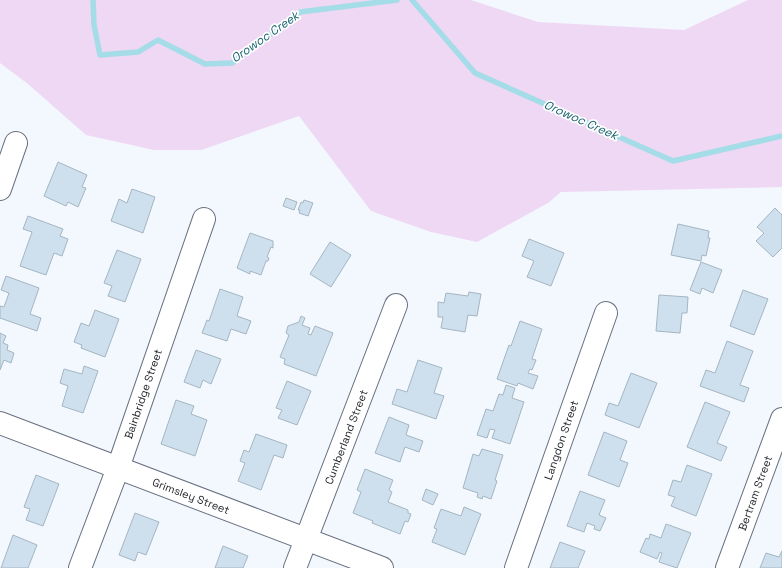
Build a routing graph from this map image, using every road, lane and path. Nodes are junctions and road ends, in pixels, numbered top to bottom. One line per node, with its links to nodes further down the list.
1 (16, 143): 2 (street)
2 (0, 189)
3 (204, 219): 8 (street, Bainbridge Street)
4 (396, 305): 9 (street, Cumberland Street)
5 (606, 313): 13 (street, Langdon Street)
6 (782, 419): 14 (street, Bertram Street)
7 (0, 423): 8 (street, Grimsley Street)
8 (118, 468): 9 (street, Grimsley Street); 10 (street, Bainbridge Street)
9 (306, 539): 11 (street, Cumberland Street); 12 (street, Grimsley Street)
10 (80, 568)
11 (295, 568)
12 (382, 568)
13 (516, 568)
14 (728, 568)

